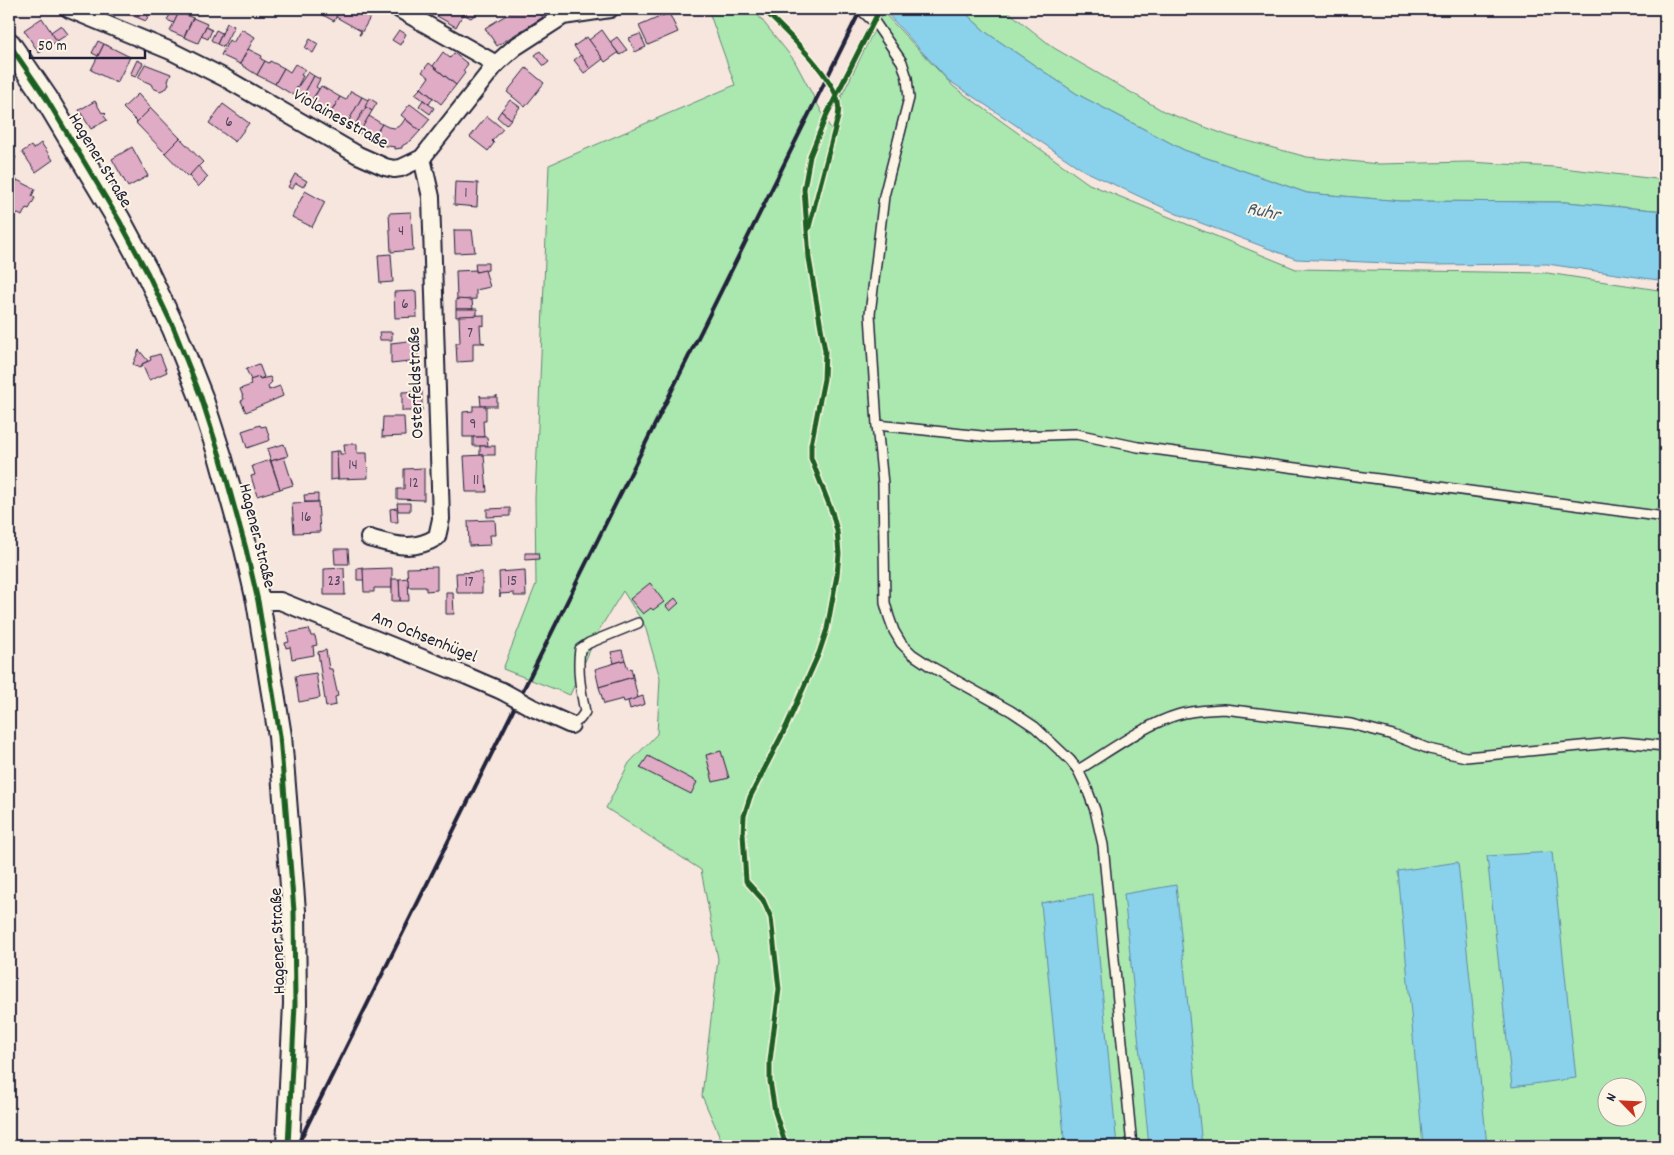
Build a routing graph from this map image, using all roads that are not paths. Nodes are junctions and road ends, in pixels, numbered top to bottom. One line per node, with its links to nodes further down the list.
1 (70, 9): 8 (street, Violainesstraße)
2 (400, 9): 7 (street)
3 (610, 9): 5 (street, Violainesstraße)
4 (860, 9): 9 (lane)
5 (561, 12): 7 (street, Violainesstraße)
6 (9, 44): 12 (main road, Hagener Straße)
7 (496, 64): 8 (street, Violainesstraße)
8 (422, 158): 11 (street, Osterfeldstraße)
9 (877, 425): 10 (lane); 16 (lane)
10 (1665, 517)
11 (369, 538)
12 (258, 602): 14 (street, Am Ochsenhügel, bridge); 17 (main road, Hagener Straße)
13 (638, 623): 14 (lane)
14 (571, 725)
15 (1665, 746): 16 (lane)
16 (1078, 770): 18 (lane)
17 (288, 1146)
18 (1132, 1146)

